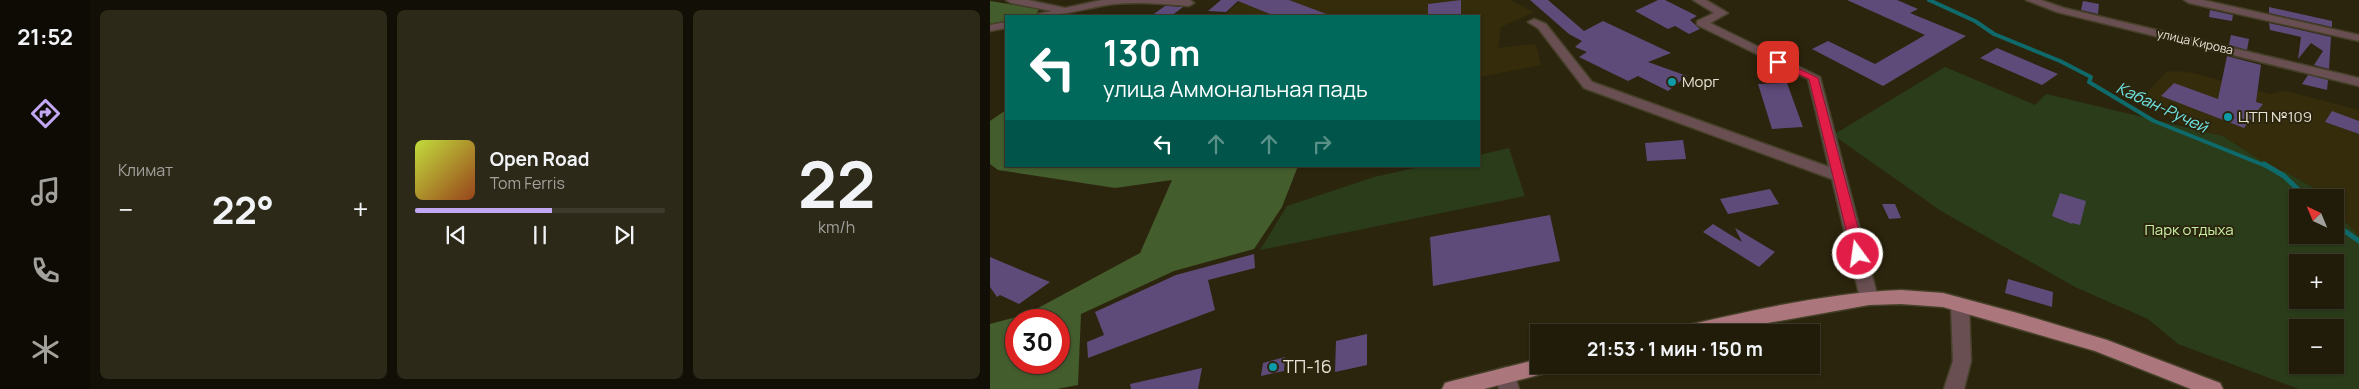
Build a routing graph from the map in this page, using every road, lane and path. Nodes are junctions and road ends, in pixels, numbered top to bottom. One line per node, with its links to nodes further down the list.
1 (1011, 0): 7 (street)
2 (1142, 0): 6 (street); 7 (street)
3 (1698, 0): 14 (street)
4 (2031, 0): 13 (street, улица Кирова)
5 (2188, 0): 12 (street)
6 (1189, 3)
7 (1066, 10): 8 (street)
8 (1046, 15)
9 (1534, 22): 14 (street)
10 (1005, 25): 11 (street)
11 (990, 28)
12 (2359, 38)
13 (2359, 82)
14 (1839, 176): 15 (street)
15 (1869, 298): 16 (main road); 17 (main road)
16 (1960, 305): 21 (street); 22 (main road)
17 (1724, 324)
18 (1530, 372): 19 (main road)
19 (1507, 382): 20 (main road)
20 (1452, 389)
21 (1954, 389)
22 (2213, 389)

